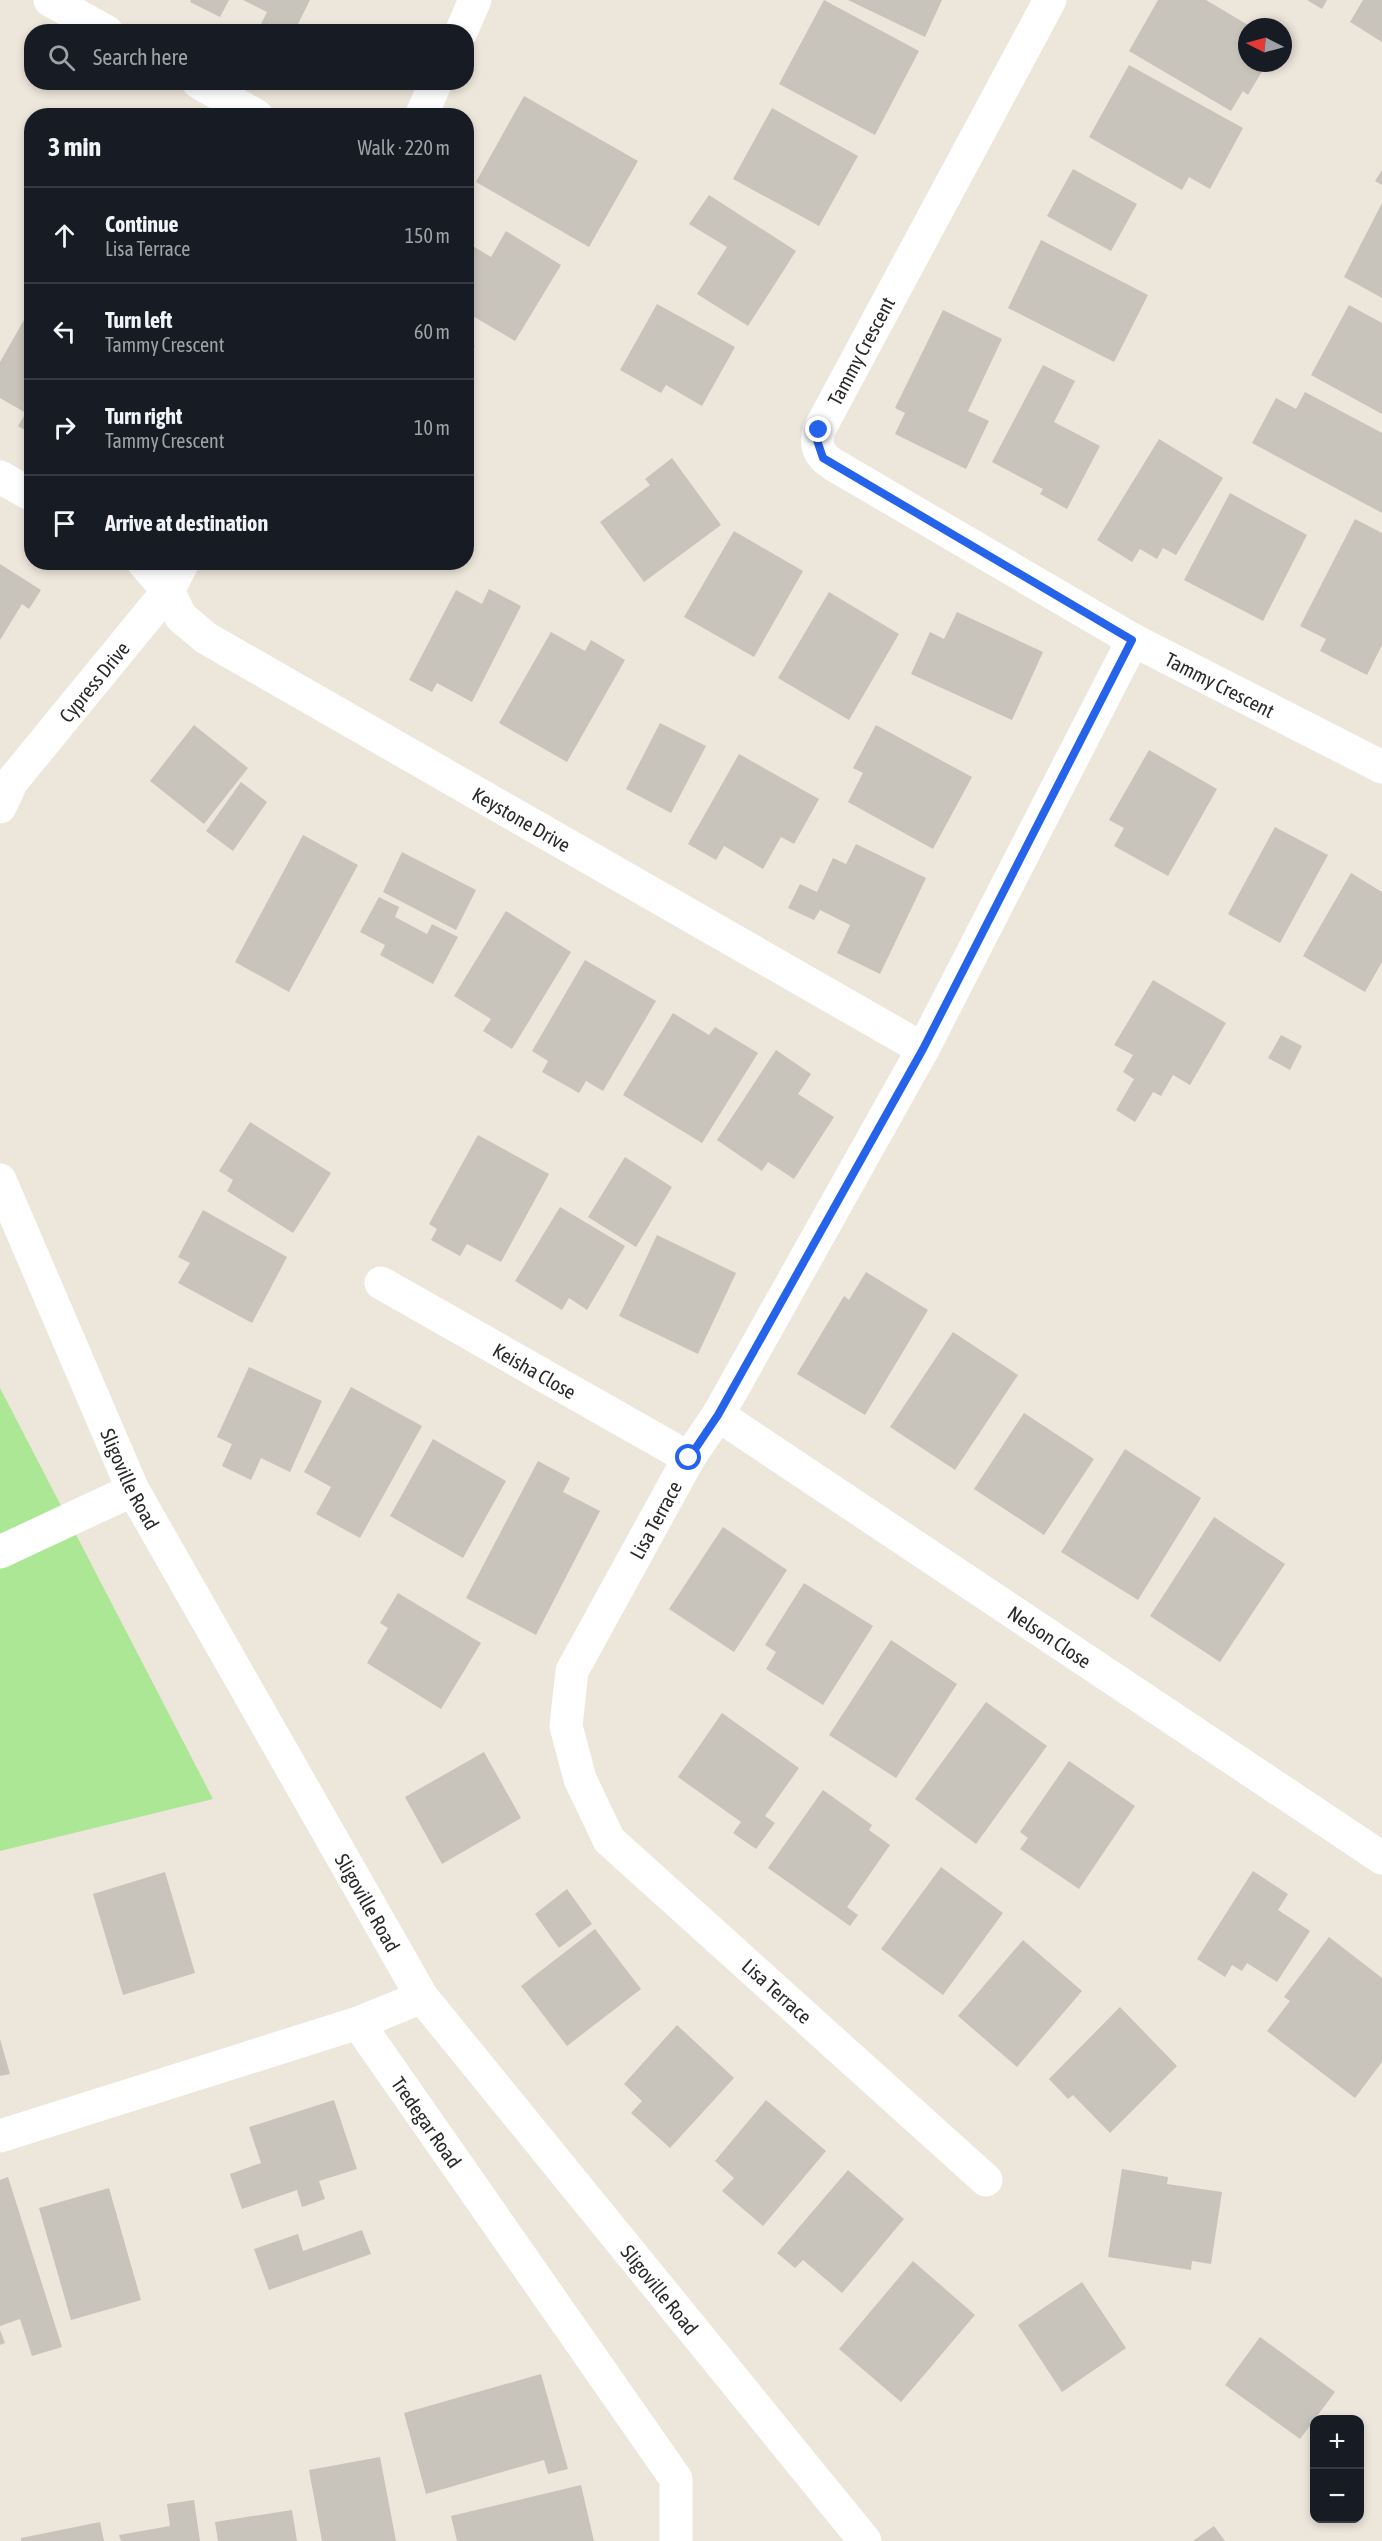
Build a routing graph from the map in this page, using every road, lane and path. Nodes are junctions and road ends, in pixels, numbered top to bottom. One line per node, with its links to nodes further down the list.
1 (51, 0): 4 (street)
2 (476, 0): 5 (street)
3 (1050, 0): 15 (street, Tammy Crescent)
4 (93, 24)
5 (464, 24)
6 (212, 90): 8 (street)
7 (432, 90): 9 (street)
8 (243, 108)
9 (425, 108)
10 (0, 477): 11 (street)
11 (24, 490)
12 (150, 570): 14 (street, Keystone Drive)
13 (179, 570): 14 (street, Cypress Drive)
14 (168, 591): 17 (street, Cypress Drive); 18 (street, Keystone Drive)
15 (1132, 640): 16 (street, Tammy Crescent); 18 (street, Lisa Terrace)
16 (1382, 767)
17 (2, 795)
18 (923, 1049): 21 (street, Lisa Terrace)
19 (0, 1180): 23 (street, Sligoville Road)
20 (381, 1283): 22 (street, Keisha Close)
21 (718, 1415): 22 (street, Lisa Terrace); 25 (street, Nelson Close)
22 (689, 1458): 29 (street, Lisa Terrace)
23 (133, 1490): 24 (street); 26 (street, Sligoville Road)
24 (0, 1552)
25 (1382, 1858)
26 (422, 1998): 27 (street); 31 (street, Sligoville Road)
27 (358, 2023): 28 (street); 30 (street, Tredegar Road)
28 (0, 2136)
29 (986, 2180)
30 (676, 2541)
31 (865, 2541)

